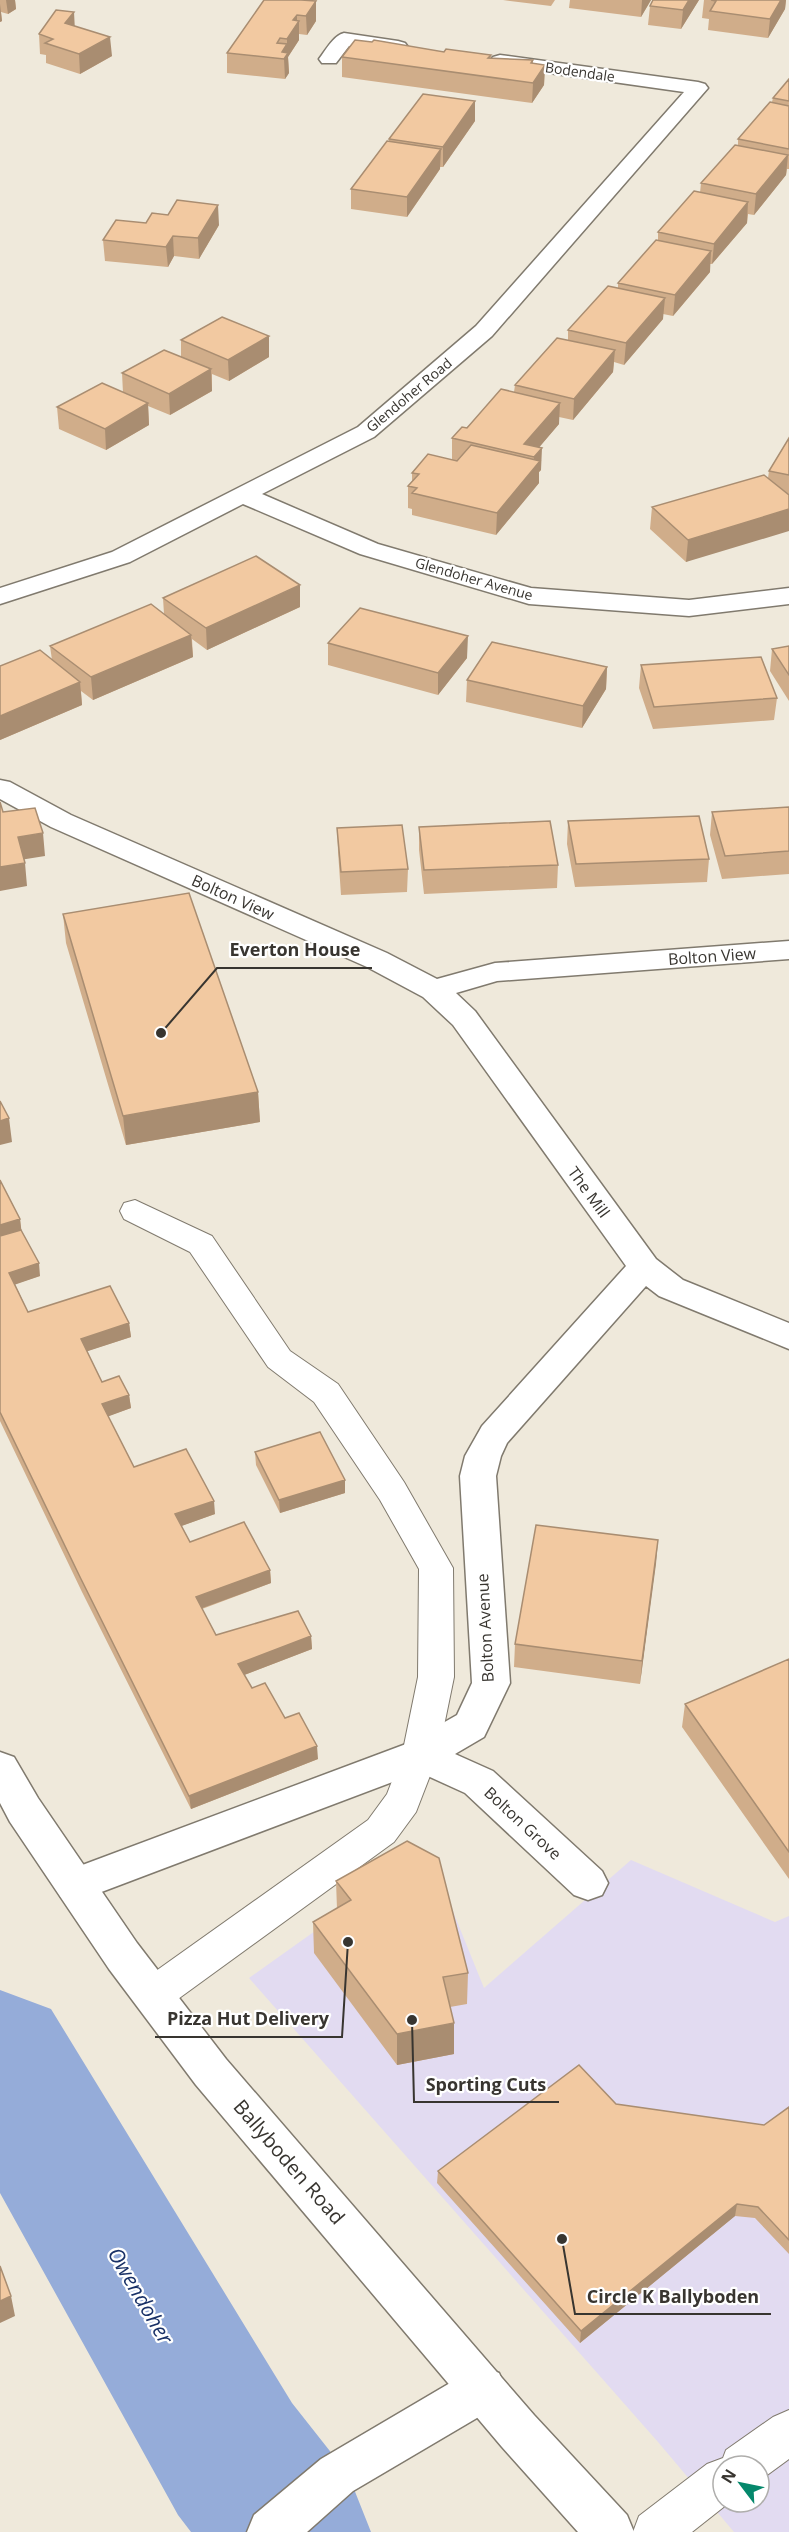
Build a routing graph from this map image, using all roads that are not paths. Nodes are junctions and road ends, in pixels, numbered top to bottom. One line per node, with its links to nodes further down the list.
1 (413, 49): 3 (street)
2 (482, 58): 4 (street, Bodendale)
3 (329, 59)
4 (698, 88): 5 (street, Glendoher Road)
5 (243, 495): 6 (street, Glendoher Road); 7 (street, Glendoher Avenue)
6 (0, 596)
7 (789, 596)
8 (0, 788): 10 (street, Bolton View)
9 (789, 950): 10 (street, Bolton View)
10 (434, 990): 12 (street, The Mill)
11 (135, 1211): 14 (lane)
12 (644, 1268): 13 (street, The Mill); 14 (street, Bolton Avenue)
13 (789, 1337)
14 (420, 1755): 16 (street, Bolton Grove); 17 (street, Bolton Avenue); 18 (lane)
15 (0, 1768): 17 (street, Ballyboden Road)
16 (588, 1883)
17 (75, 1885): 18 (street, Ballyboden Road)
18 (153, 1995): 19 (street, Ballyboden Road)
19 (483, 2389): 23 (street); 24 (street, Ballyboden Road)
20 (789, 2432): 21 (lane)
21 (759, 2454)
22 (711, 2489): 25 (lane)
23 (271, 2532)
24 (610, 2532)
25 (656, 2532)

